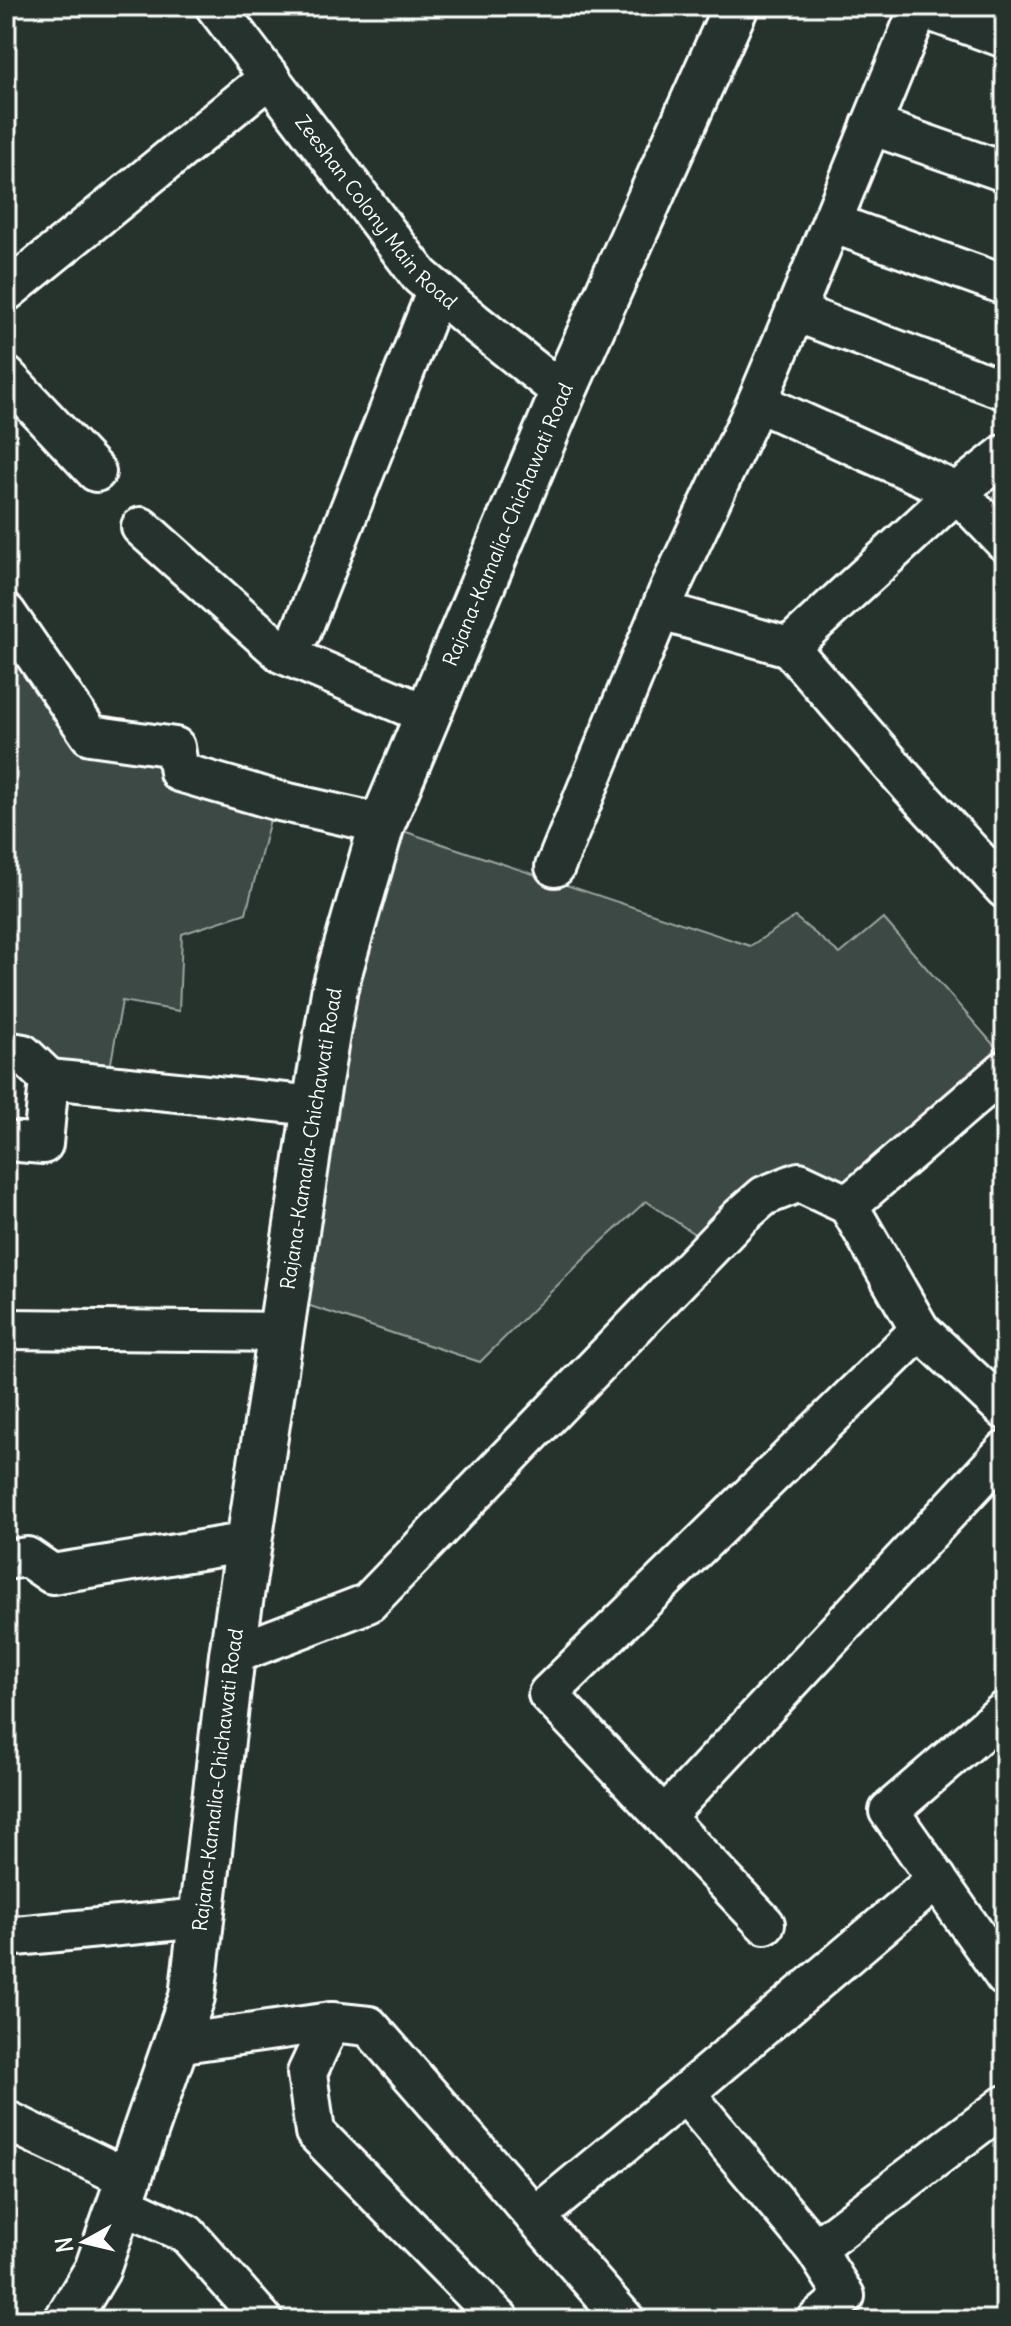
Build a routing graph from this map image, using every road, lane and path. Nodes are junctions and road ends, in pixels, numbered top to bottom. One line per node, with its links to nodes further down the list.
1 (215, 6): 5 (street, Zeeshan Colony Main Road)
2 (736, 6): 15 (main road, Rajana-Kamalia-Chichawati Road)
3 (918, 6): 4 (street); 6 (street)
4 (1005, 38)
5 (270, 77): 10 (street, Zeeshan Colony Main Road); 11 (street)
6 (871, 125): 7 (street); 8 (street)
7 (1005, 172)
8 (832, 223): 9 (street); 12 (street)
9 (1005, 285)
10 (437, 290): 15 (street, Zeeshan Colony Main Road); 24 (street)
11 (6, 292)
12 (795, 312): 14 (street); 16 (street)
13 (6, 376): 18 (street)
14 (1005, 390)
15 (563, 393): 26 (main road, Rajana-Kamalia-Chichawati Road)
16 (757, 402): 19 (street); 22 (street)
17 (1005, 454): 19 (street)
18 (96, 472)
19 (957, 492): 21 (street); 25 (street)
20 (141, 527): 26 (street)
21 (1005, 542)
22 (661, 611): 25 (street); 28 (street)
23 (6, 613): 27 (street)
24 (301, 632)
25 (789, 647): 29 (street)
26 (428, 715): 27 (main road, Rajana-Kamalia-Chichawati Road)
27 (382, 824): 33 (main road, Rajana-Kamalia-Chichawati Road)
28 (555, 867)
29 (1005, 889)
30 (6, 1051): 32 (street)
31 (1005, 1070): 35 (street)
32 (49, 1079): 33 (street); 34 (street)
33 (315, 1106): 38 (main road, Rajana-Kamalia-Chichawati Road)
34 (6, 1141)
35 (848, 1205): 37 (street); 43 (street)
36 (6, 1329): 38 (street)
37 (920, 1330): 39 (street); 45 (street)
38 (281, 1332): 41 (main road, Rajana-Kamalia-Chichawati Road)
39 (1005, 1410)
40 (1005, 1451): 45 (street)
41 (250, 1542): 42 (street); 43 (main road, Rajana-Kamalia-Chichawati Road)
42 (6, 1560)
43 (232, 1655): 47 (main road, Rajana-Kamalia-Chichawati Road)
44 (1005, 1711): 46 (street)
45 (664, 1817): 48 (street)
46 (937, 1879): 50 (street); 53 (street)
47 (201, 1918): 49 (street); 52 (main road, Rajana-Kamalia-Chichawati Road)
48 (765, 1924)
49 (6, 1937)
50 (1005, 1977)
51 (331, 2022): 52 (street); 57 (street); 61 (street)
52 (176, 2044): 56 (main road, Rajana-Kamalia-Chichawati Road)
53 (685, 2093): 57 (street); 58 (street)
54 (1005, 2105): 58 (street)
55 (6, 2120): 56 (street)
56 (125, 2191): 59 (main road, Rajana-Kamalia-Chichawati Road); 60 (street)
57 (535, 2217): 62 (street)
58 (815, 2249): 63 (street)
59 (67, 2320)
60 (263, 2320)
61 (500, 2320)
62 (625, 2320)
63 (817, 2320)

